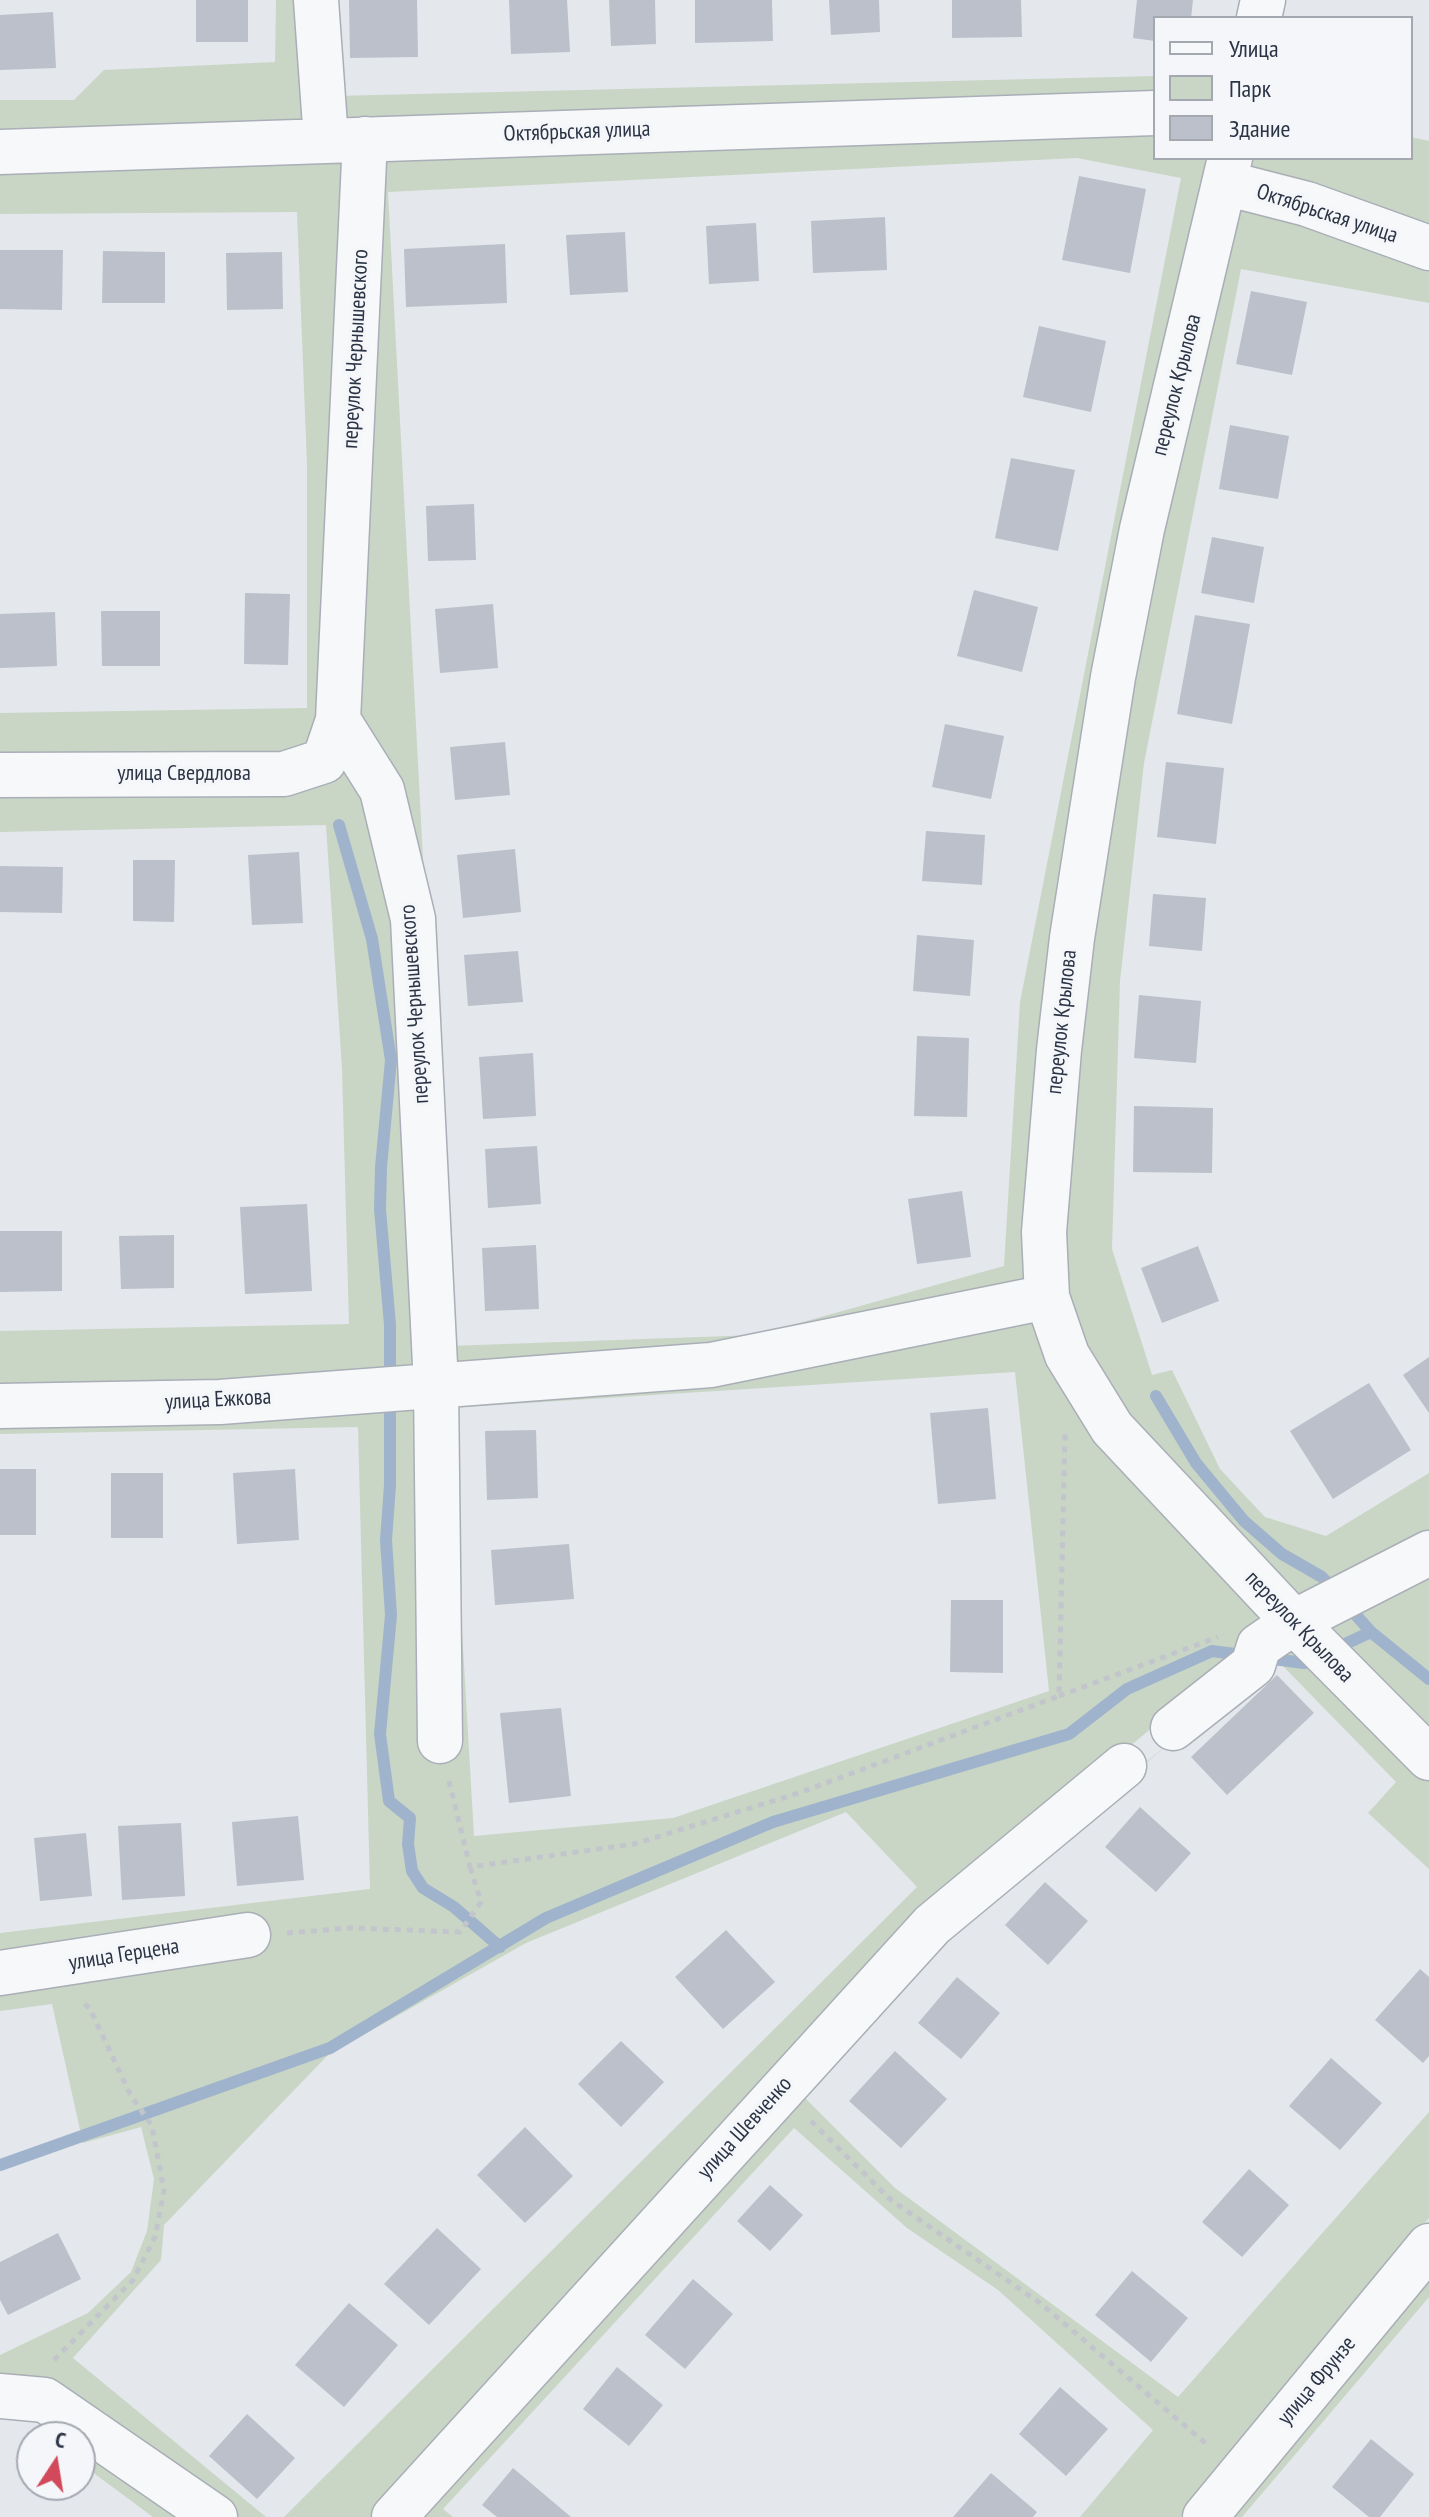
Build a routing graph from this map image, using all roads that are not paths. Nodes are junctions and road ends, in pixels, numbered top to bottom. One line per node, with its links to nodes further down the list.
1 (316, 0): 3 (street, переулок Чернышевского)
2 (1153, 113): 3 (street, Октябрьская улица)
3 (346, 139): 4 (street, Октябрьская улица); 7 (street, переулок Чернышевского)
4 (0, 152)
5 (1228, 170): 6 (street, Октябрьская улица); 9 (street, переулок Крылова)
6 (1429, 248)
7 (338, 720): 8 (street, улица Свердлова); 10 (street, переулок Чернышевского)
8 (0, 775)
9 (1047, 1297): 10 (street, улица Ежкова); 13 (street, переулок Крылова)
10 (436, 1385): 11 (street, улица Ежкова); 15 (street, переулок Чернышевского)
11 (0, 1406)
12 (1429, 1553): 13 (street)
13 (1313, 1642): 14 (street); 16 (street, переулок Крылова)
14 (1173, 1728)
15 (440, 1741)
16 (1429, 1758)
17 (1124, 1766): 23 (street, улица Шевченко)
18 (248, 1935): 19 (street, улица Герцена)
19 (0, 1973)
20 (1429, 2246): 24 (street, улица Фрунзе)
21 (9, 2396): 22 (street)
22 (215, 2517)
23 (394, 2517)
24 (1205, 2517)

